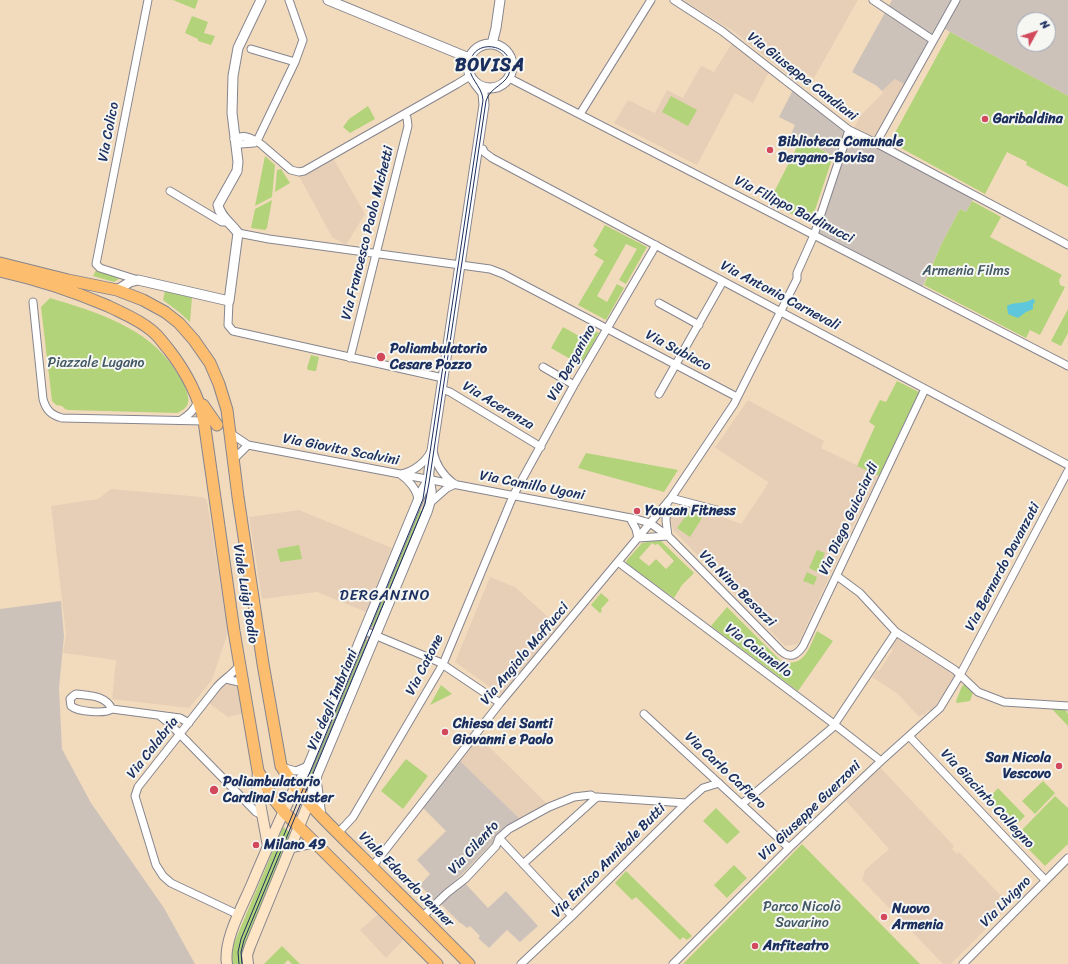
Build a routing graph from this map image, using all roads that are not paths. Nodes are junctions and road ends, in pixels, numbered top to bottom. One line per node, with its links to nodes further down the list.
1 (148, 0): 41 (street, Via Colico)
2 (261, 0): 23 (street)
3 (289, 0): 14 (street)
4 (328, 0): 13 (street)
5 (500, 0): 11 (street)
6 (651, 0): 20 (street)
7 (674, 0): 21 (street, Via Giuseppe Candiani)
8 (873, 0): 10 (street)
9 (956, 0): 10 (street)
10 (933, 40): 25 (street)
11 (492, 44): 13 (street); 15 (street)
12 (251, 49): 14 (street)
13 (469, 58): 16 (street)
14 (295, 62): 24 (street)
15 (509, 78): 17 (street); 20 (street, Via Filippo Baldinucci)
16 (472, 79): 17 (street); 18 (street, Via degli Imbriani); 19 (street)
17 (500, 87): 18 (street, Via degli Imbriani)
18 (484, 105): 22 (street, Via degli Imbriani); 27 (street, Via degli Imbriani)
19 (406, 114): 24 (street); 37 (street, Via Francesco Paolo Michetti)
20 (580, 114): 34 (street, Via Filippo Baldinucci)
21 (849, 130): 25 (street, Via Giuseppe Candiani); 34 (street, Via Angiolo Maffucci)
22 (479, 136): 26 (street, Via degli Imbriani); 27 (street, Via degli Imbriani)
23 (234, 139): 24 (street); 29 (street)
24 (257, 141)
25 (876, 143): 36 (street, Via Giuseppe Candiani)
26 (483, 149): 31 (street, Via degli Imbriani); 35 (street, Via Antonio Carnevali)
27 (476, 162): 31 (street, Via degli Imbriani)
28 (170, 191): 30 (street)
29 (218, 205): 30 (street); 32 (street)
30 (208, 214): 32 (street)
31 (468, 216): 39 (street, Via degli Imbriani)
32 (228, 222): 33 (street)
33 (238, 233): 37 (street, Via Subiaco); 47 (street)
34 (814, 235): 50 (street, Via Angiolo Maffucci); 55 (street, Via Filippo Baldinucci)
35 (656, 245): 43 (street, Via Antonio Carnevali); 52 (street, Via Derganino)
36 (1068, 245)
37 (376, 254): 39 (street, Via Subiaco); 53 (street, Via Francesco Paolo Michetti)
38 (0, 263): 45 (main road)
39 (460, 265): 52 (street, Via Subiaco); 57 (street, Via degli Imbriani)
40 (0, 271): 45 (main road)
41 (116, 273): 42 (street); 44 (street)
42 (138, 280): 44 (street); 47 (street)
43 (723, 281): 50 (street, Via Antonio Carnevali); 51 (street)
44 (127, 284): 46 (street)
45 (66, 285): 46 (main road); 58 (main road)
46 (117, 290): 68 (main road)
47 (229, 301): 53 (street)
48 (33, 302): 65 (street)
49 (659, 303): 51 (street)
50 (781, 312): 61 (street, Via Antonio Carnevali); 63 (street, Via Angiolo Maffucci)
51 (699, 325): 54 (street)
52 (606, 329): 54 (street, Via Subiaco); 59 (street, Via Derganino)
53 (350, 358): 57 (street)
54 (676, 365): 62 (street); 63 (street, Via Subiaco)
55 (1068, 366)
56 (543, 367): 59 (street)
57 (443, 378): 60 (street, Via degli Imbriani)
58 (192, 385): 64 (main road); 67 (main road)
59 (574, 385): 71 (street, Via Derganino)
60 (441, 389): 70 (street, Via degli Imbriani); 71 (street, Via Acerenza)
61 (925, 389): 73 (street, Via Antonio Carnevali); 88 (street, Via Diego Guicciardi)
62 (659, 394)
63 (737, 397): 79 (street, Via Angiolo Maffucci)
64 (198, 400): 65 (street); 66 (main road)
65 (181, 420): 66 (street)
66 (204, 421): 67 (main road); 93 (main road, Viale Luigi Bodio)
67 (216, 425): 68 (main road)
68 (230, 433): 69 (street, Via Giovita Scalvini); 72 (main road, Viale Luigi Bodio)
69 (248, 445): 72 (street); 75 (street, Via Giovita Scalvini)
70 (433, 445): 75 (street, Via degli Imbriani); 76 (street, Via degli Imbriani); 77 (street, Via degli Imbriani)
71 (541, 447): 78 (street, Via Derganino)
72 (233, 460): 108 (main road, Viale Luigi Bodio)
73 (1068, 464)
74 (1068, 471): 95 (street, Via Bernardo Davanzati)
75 (399, 474): 76 (street, Via Giovita Scalvini); 80 (street)
76 (429, 479): 77 (street, Via Camillo Ugoni); 80 (street, Via degli Imbriani); 81 (street, Via degli Imbriani)
77 (457, 484): 78 (street, Via Camillo Ugoni); 81 (street, Via degli Imbriani)
78 (513, 496): 83 (street, Via Camillo Ugoni); 94 (street, Via Catone)
79 (669, 500): 82 (street); 84 (street, Via Angiolo Maffucci); 85 (street)
80 (418, 502): 89 (street, Via degli Imbriani)
81 (428, 508): 91 (street, Via degli Imbriani)
82 (724, 512)
83 (630, 518): 84 (street, Via Camillo Ugoni); 86 (street)
84 (650, 523): 85 (street, Via Nino Besozzi); 86 (street, Via Angiolo Maffucci)
85 (668, 536): 86 (street); 92 (street, Via Nino Besozzi)
86 (638, 538): 87 (street, Via Angiolo Maffucci)
87 (618, 562): 98 (street, Via Angiolo Maffucci); 104 (street, Via Caianello)
88 (836, 576): 90 (street); 92 (street, Via Diego Guicciardi)
89 (364, 631): 91 (street); 109 (street, Via degli Imbriani)
90 (896, 632): 95 (street); 104 (street)
91 (375, 635): 94 (street); 111 (street, Via degli Imbriani)
92 (791, 656)
93 (240, 664): 96 (street, Via Calabria); 97 (main road, Viale Luigi Bodio)
94 (443, 664): 98 (street); 122 (street, Via Catone)
95 (960, 675): 99 (street); 106 (street, Via Giuseppe Guerzoni)
96 (226, 678): 97 (street); 103 (street, Via Calabria)
97 (243, 685): 110 (main road, Viale Luigi Bodio)
98 (500, 703): 130 (street, Via Angiolo Maffucci)
99 (1068, 706)
100 (112, 709): 100 (street); 102 (street)
101 (644, 714): 112 (street, Via Carlo Cafiero)
102 (160, 716): 103 (street); 105 (street)
103 (189, 723): 105 (street, Via Calabria)
104 (835, 725): 107 (street, Via Caianello); 117 (street)
105 (180, 734): 119 (street); 132 (street, Via Calabria)
106 (909, 736): 107 (street, Via Giuseppe Guerzoni); 131 (street, Via Giacinto Collegno)
107 (881, 761): 126 (street, Via Giuseppe Guerzoni)
108 (281, 766): 109 (street); 113 (main road, Viale Edoardo Jenner)
109 (308, 766): 113 (street, Via degli Imbriani)
110 (258, 771): 118 (main road, Viale Luigi Bodio); 119 (main road)
111 (317, 775): 115 (street, Via degli Imbriani); 120 (street)
112 (719, 784): 116 (street, Via Enrico Annibale Butti); 117 (street, Via Carlo Cafiero)
113 (295, 788): 115 (main road, Viale Edoardo Jenner); 118 (main road)
114 (596, 797): 116 (street, Via Cilento); 123 (street, Via Cilento); 129 (street)
115 (309, 802): 120 (main road, Viale Edoardo Jenner); 121 (main road)
116 (686, 803): 133 (street, Via Enrico Annibale Butti)
117 (742, 804): 126 (street, Via Carlo Cafiero)
118 (284, 812): 121 (main road, Viale Luigi Bodio); 125 (main road)
119 (262, 815): 125 (main road)
120 (322, 816): 122 (main road, Viale Edoardo Jenner)
121 (299, 826): 124 (main road, Viale Luigi Bodio); 127 (main road)
122 (338, 833): 130 (main road, Viale Edoardo Jenner)
123 (499, 838): 129 (street); 134 (street, Via Cilento)
124 (317, 843): 127 (street); 137 (main road)
125 (268, 846): 132 (main road)
126 (789, 848): 140 (street, Via Giuseppe Guerzoni)
127 (290, 849): 136 (main road)
128 (1068, 858): 131 (street, Via Livigno)
129 (523, 864): 133 (street)
130 (372, 867): 134 (main road, Viale Edoardo Jenner)
131 (1045, 880): 141 (street, Via Livigno)
132 (239, 915): 135 (main road)
133 (572, 916): 139 (street, Via Enrico Annibale Butti)
134 (422, 917): 138 (main road, Viale Edoardo Jenner)
135 (226, 964)
136 (248, 964)
137 (437, 964)
138 (469, 964)
139 (521, 964)
140 (673, 964)
141 (963, 964)

